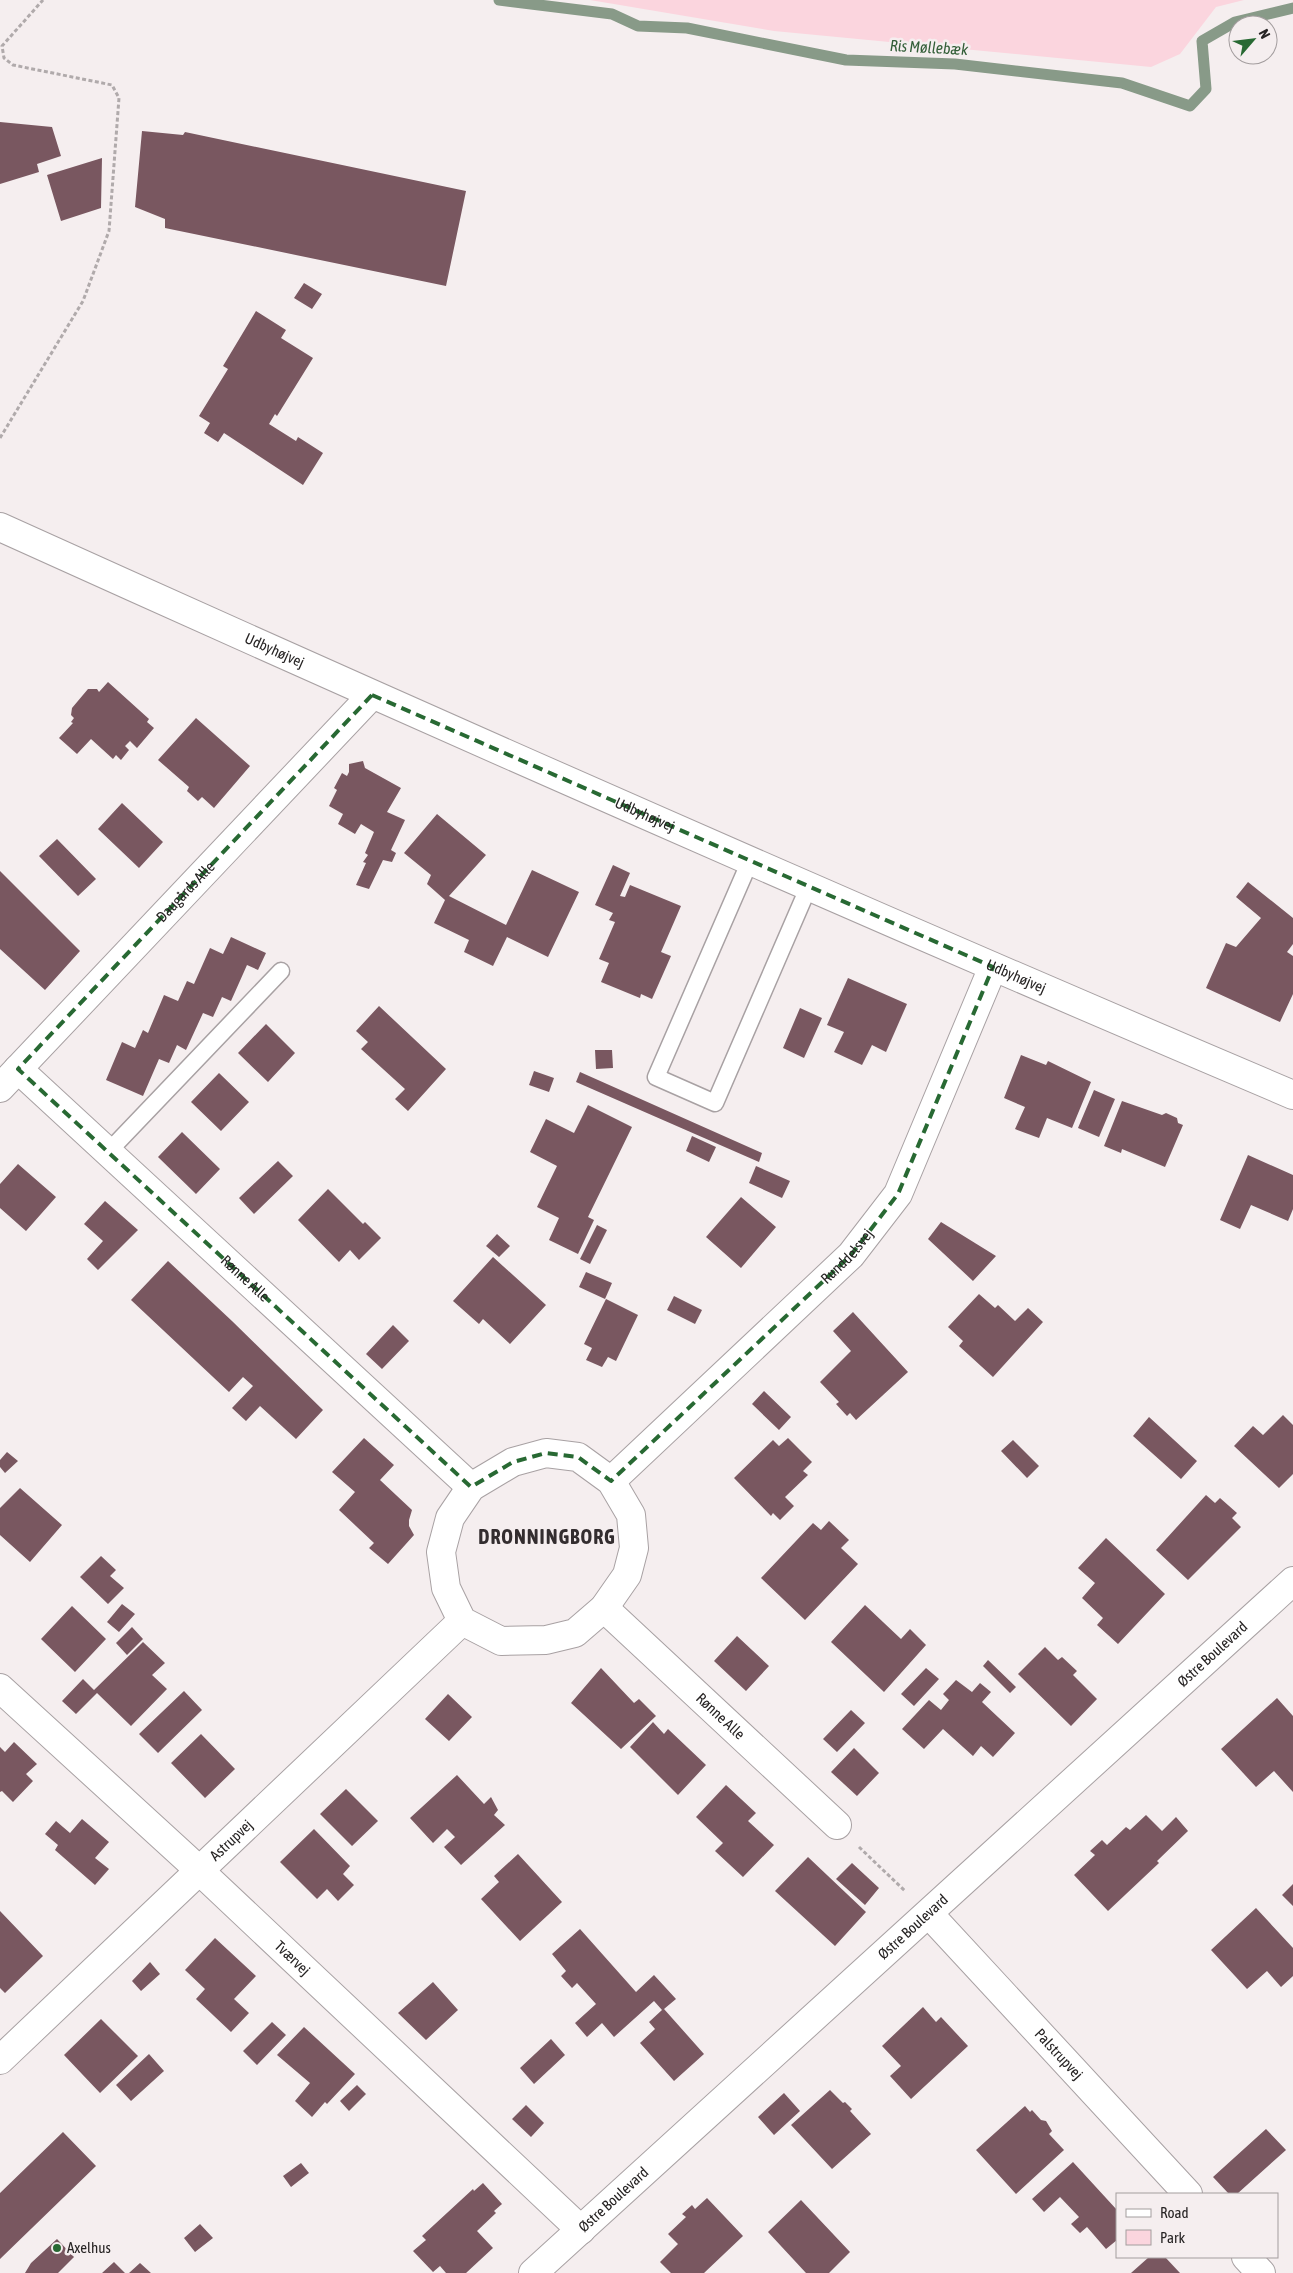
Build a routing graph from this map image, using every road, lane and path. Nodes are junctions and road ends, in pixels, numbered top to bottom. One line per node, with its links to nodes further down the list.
1 (43, 0): 2 (path)
2 (0, 438)
3 (0, 527): 4 (street, Udbyhøjvej)
4 (372, 695): 5 (street, Udbyhøjvej); 9 (street, Daugårds Alle)
5 (750, 861): 6 (street, Udbyhøjvej); 6 (lane)
6 (809, 886): 7 (street, Udbyhøjvej)
7 (993, 967): 11 (street, Udbyhøjvej); 13 (street, Runddelsvej)
8 (281, 971): 12 (lane)
9 (18, 1069): 10 (street, Daugårds Alle); 12 (street, Rønne Alle)
10 (0, 1088)
11 (1293, 1095)
12 (108, 1152): 14 (street, Rønne Alle)
13 (611, 1481): 14 (street); 16 (street)
14 (471, 1487): 17 (street)
15 (1293, 1581): 21 (street, Østre Boulevard)
16 (604, 1608): 17 (street); 19 (street, Rønne Alle)
17 (462, 1622): 20 (street, Astrupvej)
18 (0, 1688): 20 (street, Tværvej)
19 (837, 1826): 21 (path)
20 (199, 1871): 22 (street, Astrupvej); 24 (street, Tværvej)
21 (929, 1914): 23 (street, Palstrupvej); 24 (street, Østre Boulevard)
22 (0, 2060)
23 (1187, 2193)
24 (580, 2230): 26 (street, Østre Boulevard)
25 (1247, 2258): 27 (street)
26 (533, 2273)
27 (1261, 2273)

